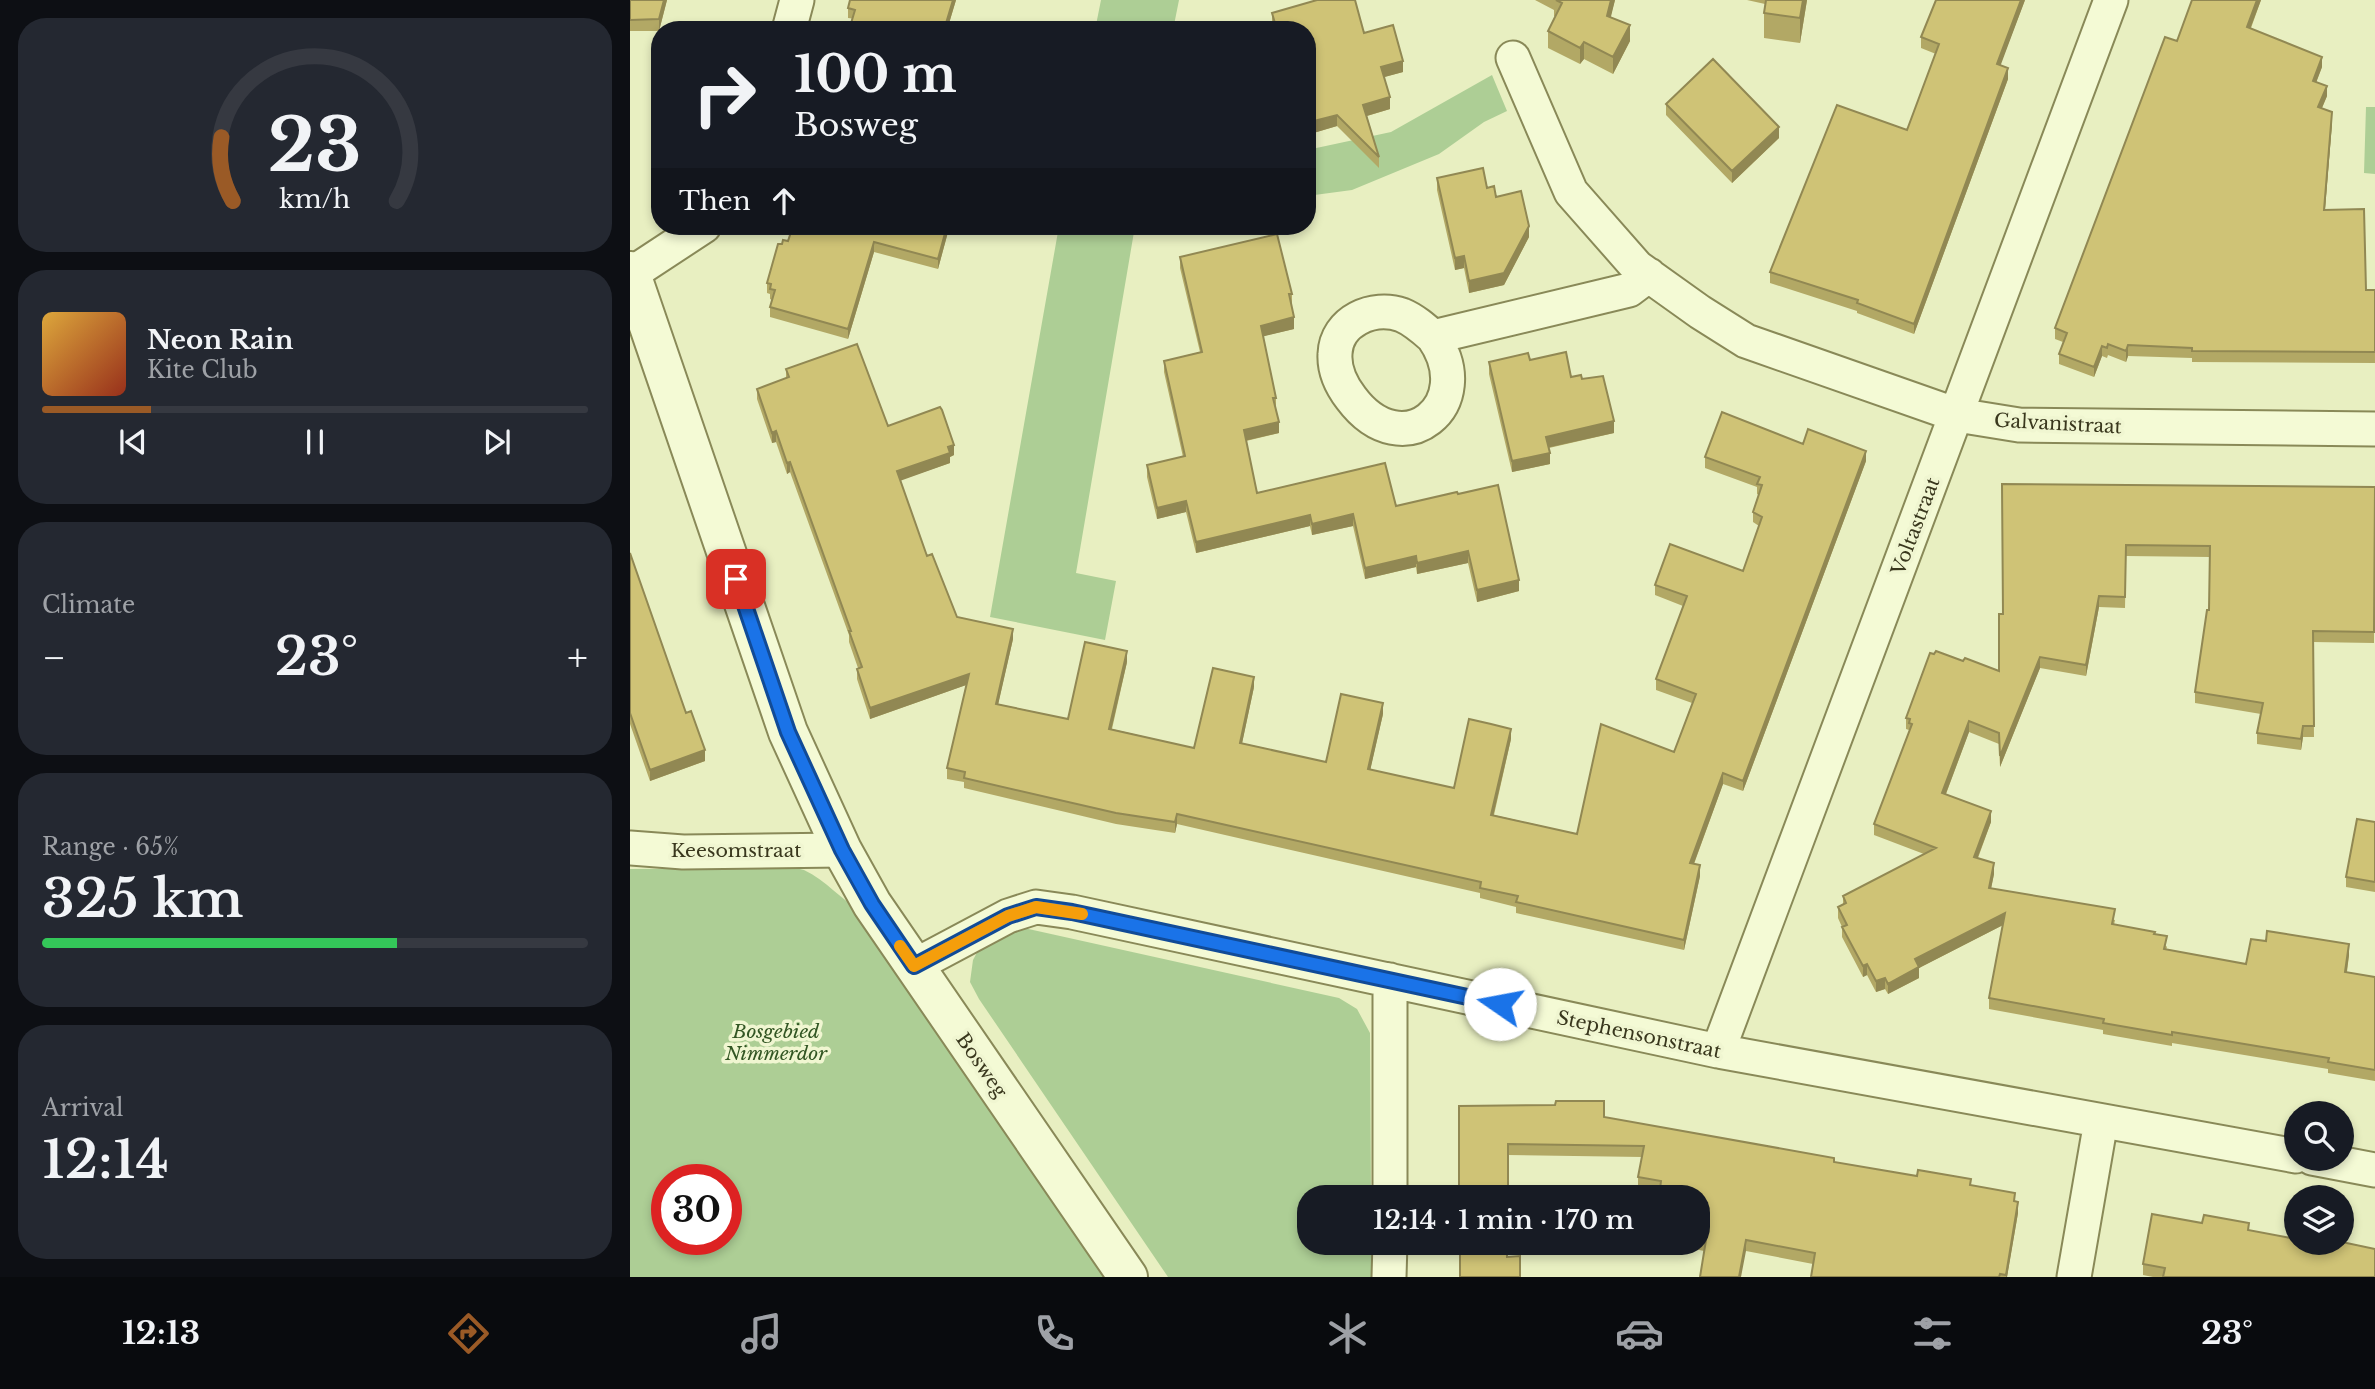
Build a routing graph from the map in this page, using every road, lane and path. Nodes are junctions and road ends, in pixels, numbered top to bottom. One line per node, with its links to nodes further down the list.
1 (797, 0): 3 (street)
2 (2112, 0): 9 (street, Voltastraat)
3 (791, 21)
4 (1513, 58): 7 (street, Galvanistraat)
5 (690, 235): 6 (street)
6 (631, 272): 12 (street, Bosweg)
7 (1649, 275): 8 (street); 9 (street, Galvanistraat)
8 (1433, 337)
9 (1957, 415): 10 (street, Galvanistraat); 15 (street, Voltastraat)
10 (2375, 429)
11 (630, 848): 12 (street, Keesomstraat)
12 (842, 850): 13 (street, Bosweg)
13 (914, 966): 14 (street, Stephensonstraat); 22 (street, Bosweg)
14 (1391, 980): 15 (street, Stephensonstraat); 20 (street)
15 (1717, 1051): 16 (street, Stephensonstraat)
16 (2101, 1121): 17 (street, Stephensonstraat); 24 (street)
17 (2284, 1154)
18 (2354, 1166): 19 (street)
19 (2375, 1170)
20 (1390, 1185)
21 (1390, 1255): 23 (street)
22 (1128, 1277)
23 (1390, 1277)
24 (2074, 1277)

